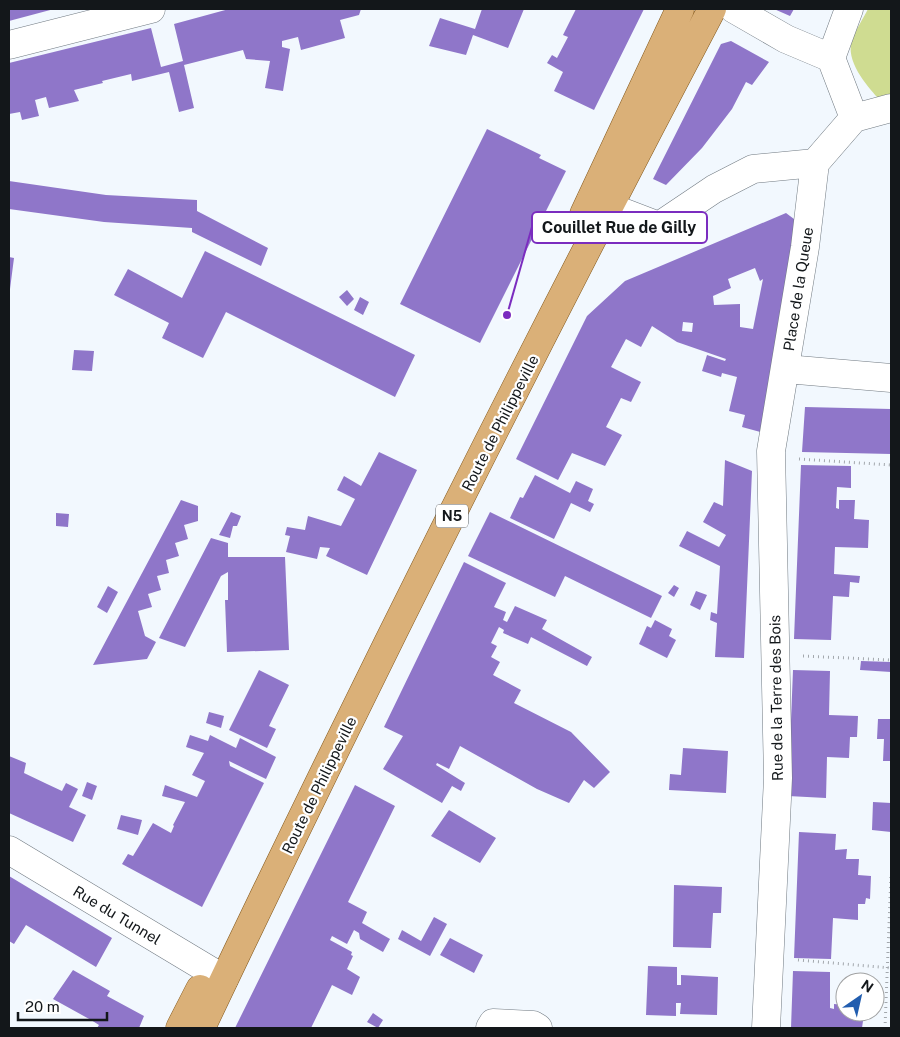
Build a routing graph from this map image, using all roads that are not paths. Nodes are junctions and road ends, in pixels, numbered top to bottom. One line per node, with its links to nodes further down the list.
1 (151, 9): 6 (street)
2 (680, 9): 11 (main road, Route de Philippeville / N5)
3 (712, 9): 11 (main road, Route de Philippeville / N5)
4 (734, 9): 7 (street)
5 (849, 9): 7 (street)
6 (9, 45)
7 (831, 58): 9 (street)
8 (891, 108): 9 (street)
9 (854, 118): 10 (street)
10 (815, 163): 11 (street); 12 (street, Place de la Queue)
11 (599, 204): 15 (main road, Route de Philippeville / N5)
12 (786, 369): 13 (street, Place de la Queue); 20 (street, Rue de la Terre des Bois)
13 (891, 378)
14 (9, 850): 15 (street, Rue du Tunnel)
15 (217, 974): 16 (main road, Route de Philippeville / N5); 17 (main road, Route de Philippeville / N5)
16 (180, 1028)
17 (201, 1028)
18 (490, 1028): 19 (street)
19 (538, 1028)
20 (766, 1028)

